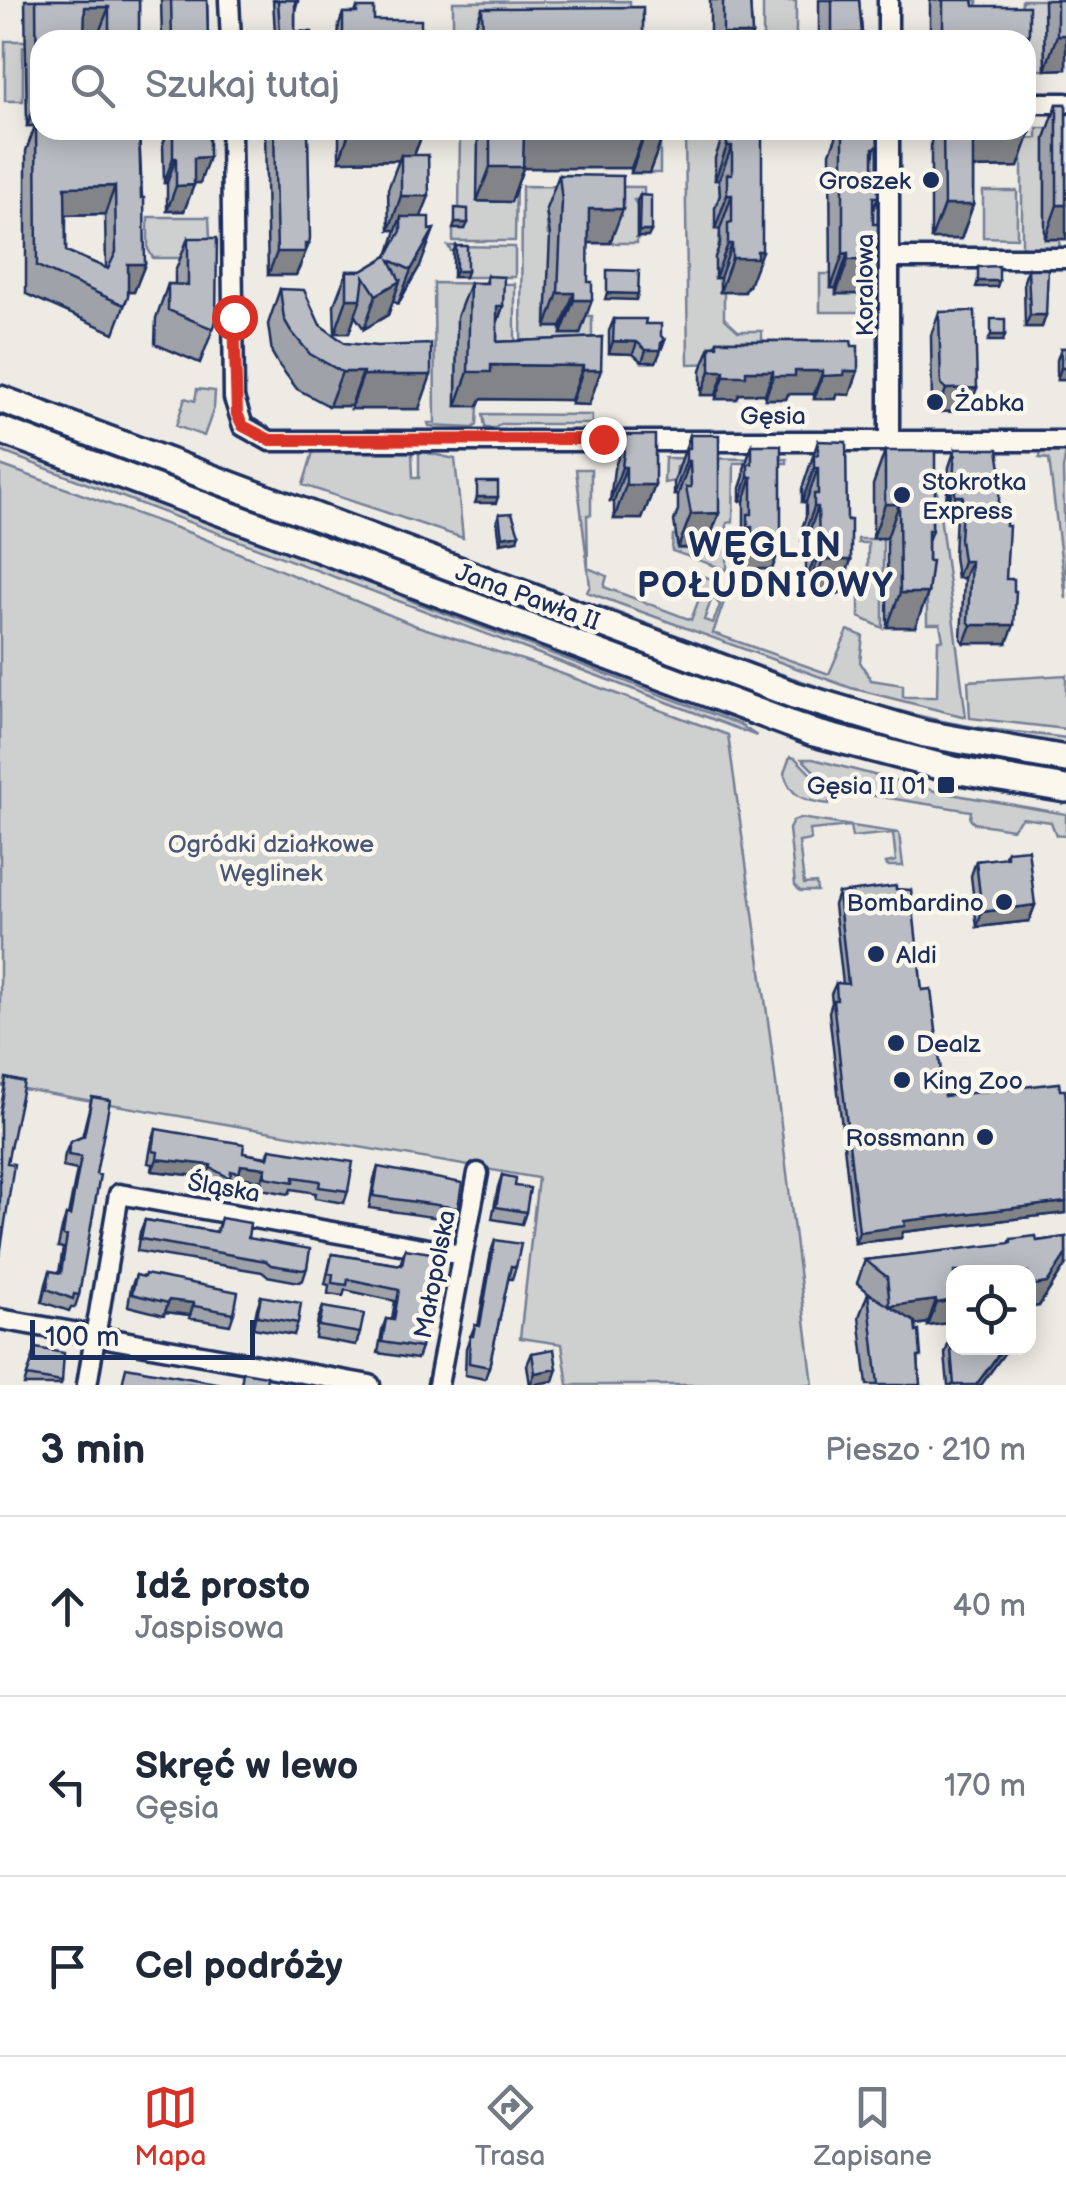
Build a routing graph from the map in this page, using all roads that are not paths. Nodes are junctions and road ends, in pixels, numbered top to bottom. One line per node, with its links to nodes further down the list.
1 (229, 0): 3 (street)
2 (888, 0): 4 (street)
3 (230, 30)
4 (888, 30)
5 (1036, 103): 6 (street)
6 (1066, 103)
7 (232, 140): 13 (street, Gęsia)
8 (889, 140): 9 (street, Koralowa)
9 (890, 258): 10 (street); 13 (street, Koralowa)
10 (1066, 258)
11 (0, 399): 15 (main road, Jana Pawła II)
12 (0, 430): 16 (main road, Jana Pawła II)
13 (890, 440): 14 (street, Gęsia)
14 (1066, 441)
15 (1066, 759)
16 (1066, 789)
17 (478, 1173): 18 (street, Małopolska)
18 (462, 1255): 20 (street, Śląska); 23 (street, Małopolska)
19 (0, 1319): 20 (street)
20 (95, 1336): 21 (street); 22 (street)
21 (88, 1385)
22 (370, 1385)
23 (438, 1385)

